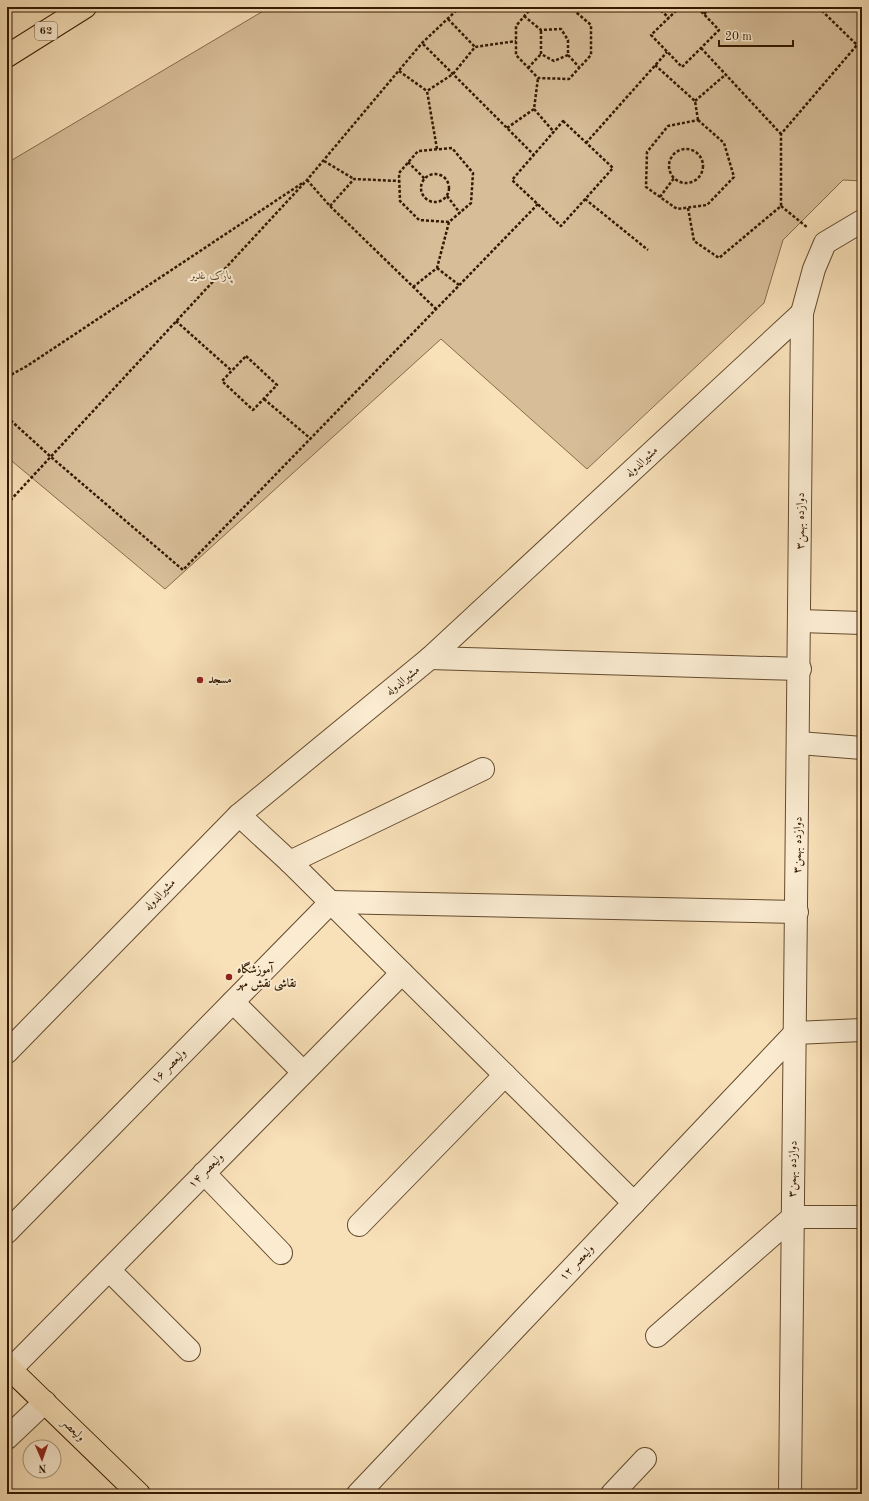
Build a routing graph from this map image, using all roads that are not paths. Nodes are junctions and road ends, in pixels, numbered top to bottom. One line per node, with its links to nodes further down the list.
1 (85, 7): 2 (main road, 62)
2 (7, 56)
3 (862, 221): 4 (street, دوازده بهمن۳)
4 (802, 313): 5 (street, دوازده بهمن۳); 7 (street, مشیرالدوله)
5 (800, 621): 6 (street); 8 (street, دوازده بهمن۳)
6 (862, 624)
7 (430, 658): 8 (street); 12 (street, مشیرالدوله)
8 (800, 669): 9 (street, دوازده بهمن۳)
9 (799, 743): 10 (street); 15 (street, دوازده بهمن۳)
10 (862, 748)
11 (483, 769): 13 (street)
12 (239, 815): 13 (street); 20 (street, مشیرالدوله)
13 (290, 862): 14 (street)
14 (331, 902): 15 (street); 16 (street); 17 (street, ولیعصر ۱۶)
15 (797, 912): 19 (street, دوازده بهمن۳)
16 (402, 973): 21 (street, ولیعصر ۱۴); 22 (street)
17 (233, 1002): 21 (street); 28 (street, ولیعصر ۱۶)
18 (862, 1030): 19 (street)
19 (795, 1033): 24 (street, ولیعصر ۱۲); 26 (street, دوازده بهمن۳)
20 (7, 1052)
21 (303, 1072): 23 (street, ولیعصر ۱۴)
22 (505, 1075): 24 (street); 27 (street)
23 (204, 1173): 29 (street); 30 (street, ولیعصر ۱۴)
24 (634, 1203): 38 (street, ولیعصر ۱۲)
25 (862, 1217): 26 (street)
26 (793, 1218): 31 (street); 40 (street, دوازده بهمن۳)
27 (359, 1225)
28 (7, 1232)
29 (281, 1253)
30 (109, 1270): 32 (street); 33 (street, ولیعصر ۱۴)
31 (658, 1336)
32 (189, 1350)
33 (9, 1368): 34 (main road, ولیعصر)
34 (45, 1402): 35 (street); 37 (main road, ولیعصر)
35 (7, 1438)
36 (645, 1460): 39 (street)
37 (139, 1494)
38 (358, 1494)
39 (612, 1494)
40 (790, 1494)

